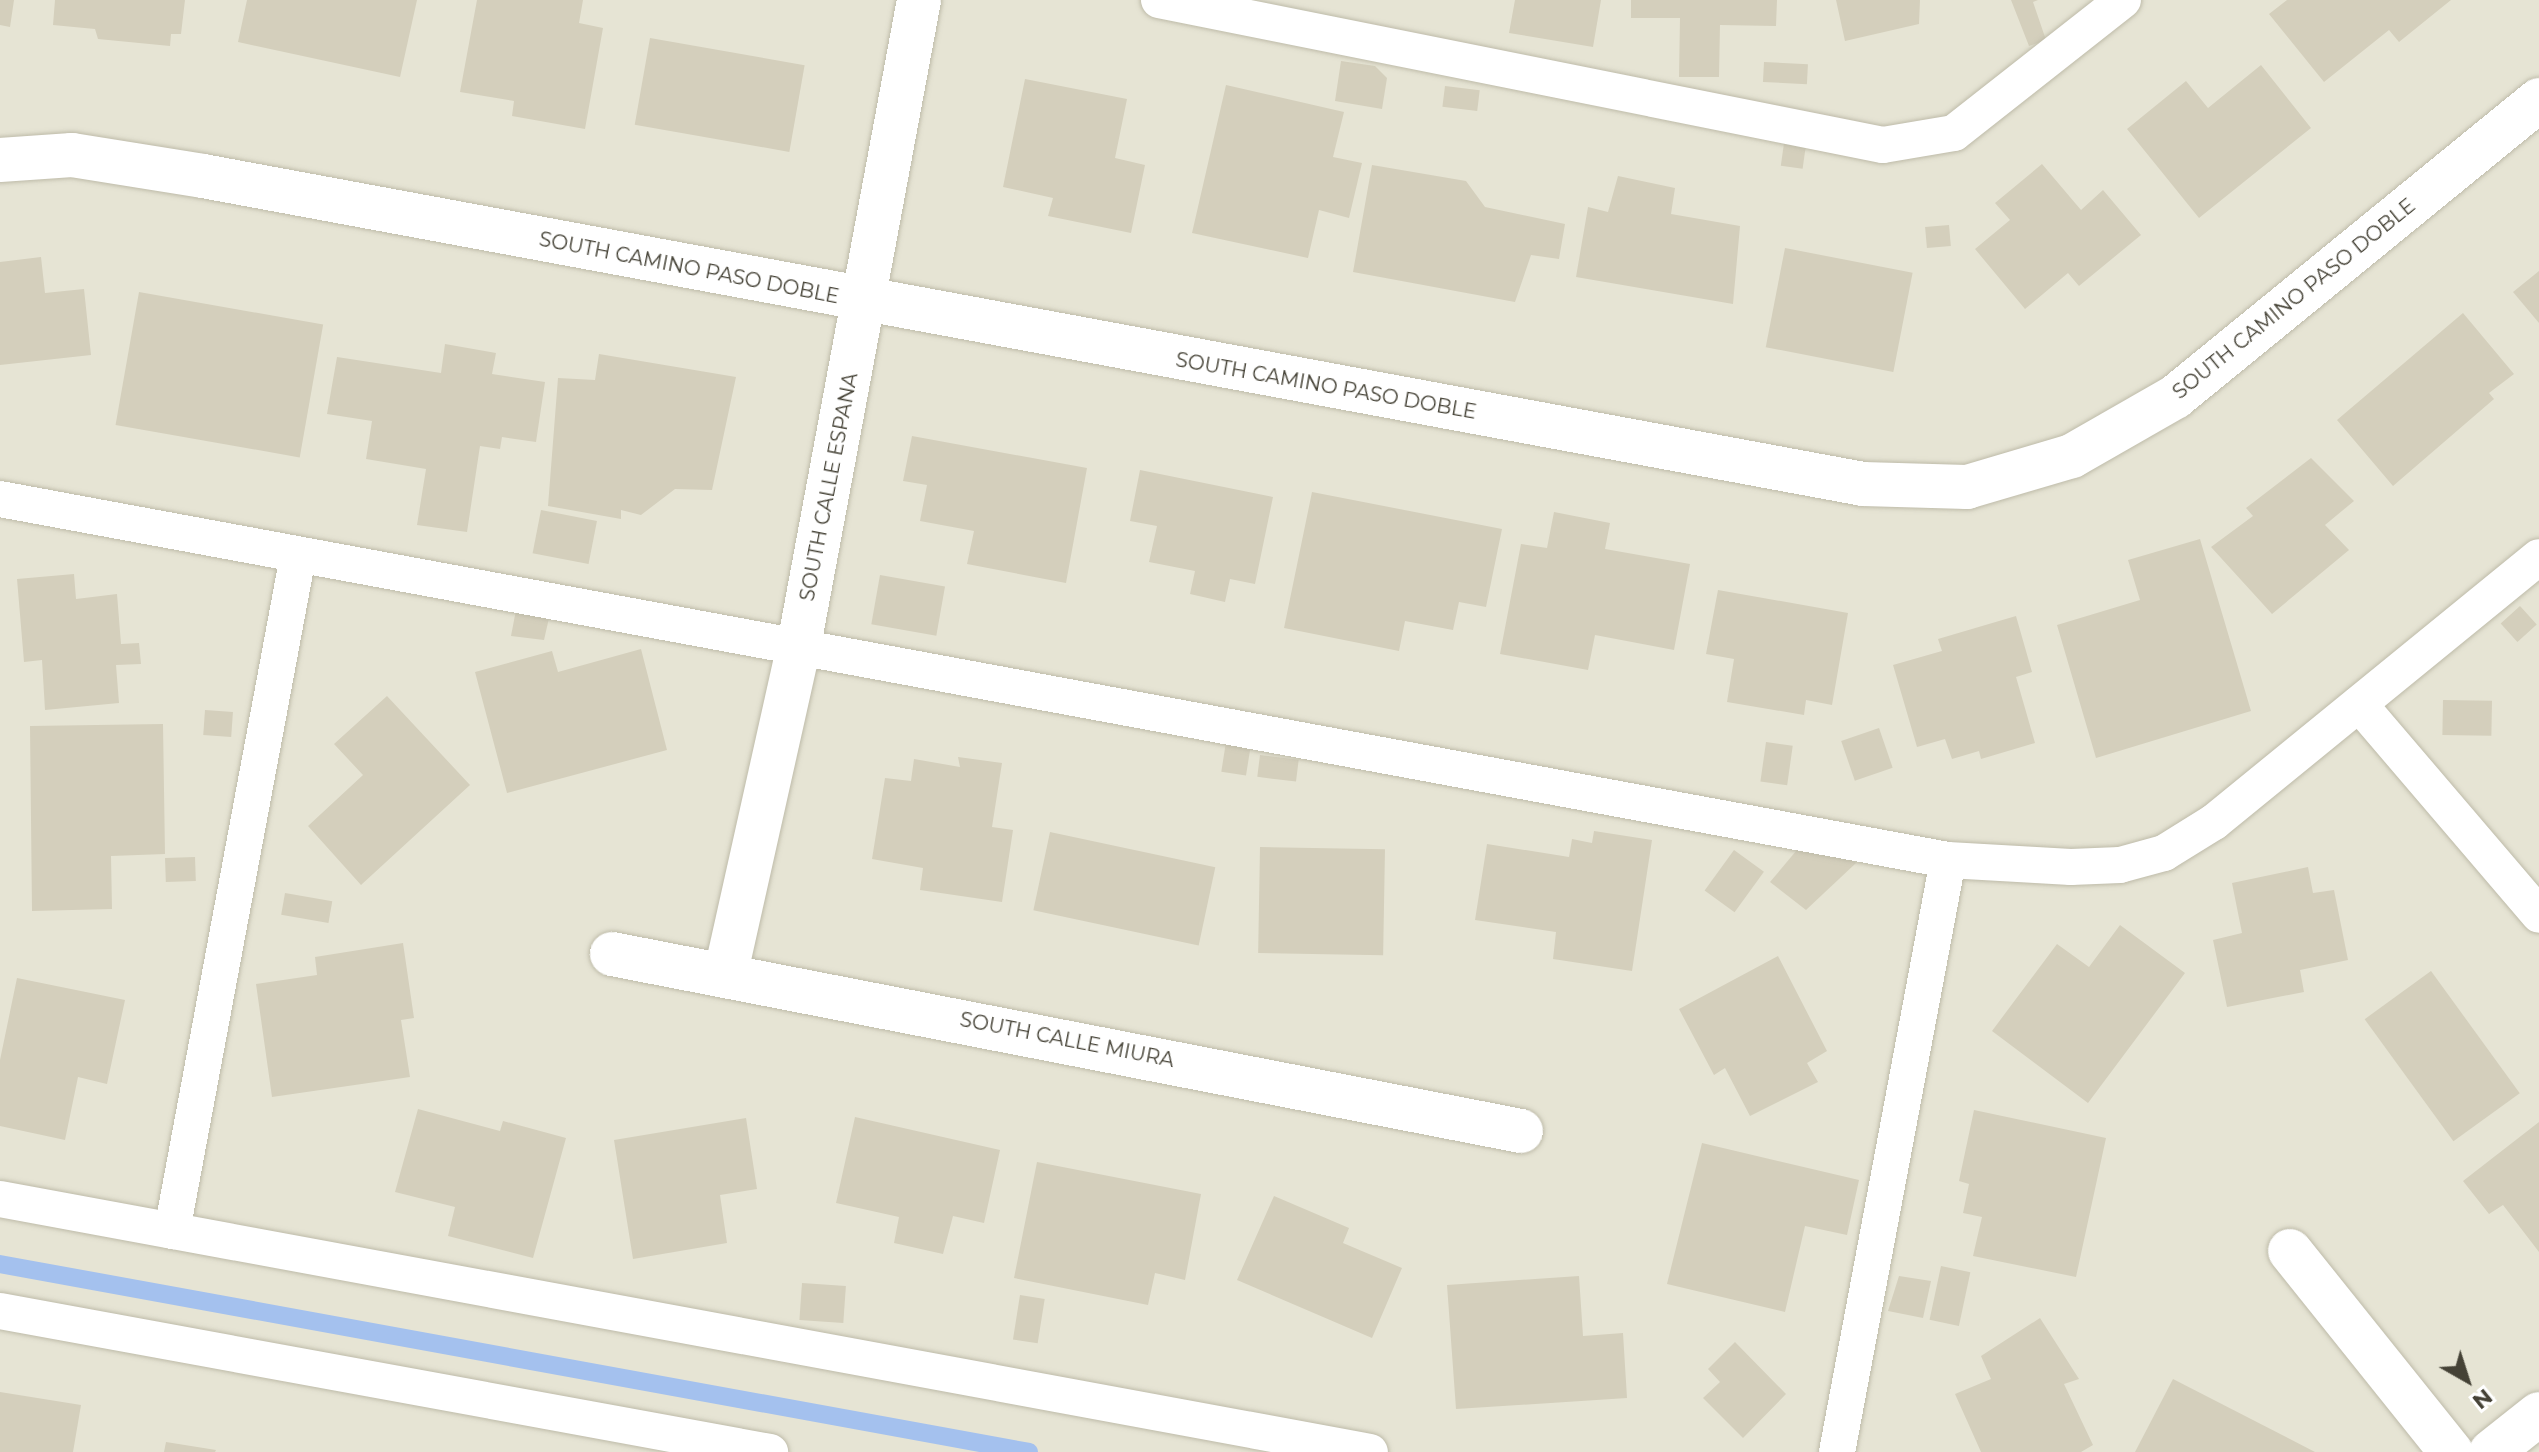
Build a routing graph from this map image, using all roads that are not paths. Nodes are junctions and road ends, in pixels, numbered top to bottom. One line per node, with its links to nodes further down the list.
1 (919, 0): 6 (street, SOUTH CALLE ESPANA)
2 (1159, 0): 3 (lane)
3 (2123, 0)
4 (2539, 100): 6 (street, SOUTH CAMINO PASO DOBLE)
5 (0, 160): 6 (street, SOUTH CAMINO PASO DOBLE)
6 (864, 301): 10 (street, SOUTH CALLE ESPANA)
7 (0, 499): 8 (lane)
8 (298, 556): 10 (lane); 18 (lane)
9 (2539, 557): 11 (lane)
10 (799, 645): 12 (lane); 15 (street, SOUTH CALLE ESPANA)
11 (2359, 704): 12 (lane); 13 (lane)
12 (1948, 860): 24 (lane)
13 (2539, 915)
14 (612, 954): 15 (street, SOUTH CALLE MIURA)
15 (726, 972): 16 (street, SOUTH CALLE MIURA)
16 (1521, 1131)
17 (0, 1199): 18 (lane)
18 (172, 1231): 23 (lane)
19 (2290, 1251): 25 (street)
20 (0, 1311): 22 (lane)
21 (2539, 1414): 26 (street)
22 (770, 1452)
23 (1370, 1452)
24 (1837, 1452)
25 (2451, 1452)
26 (2491, 1452)

